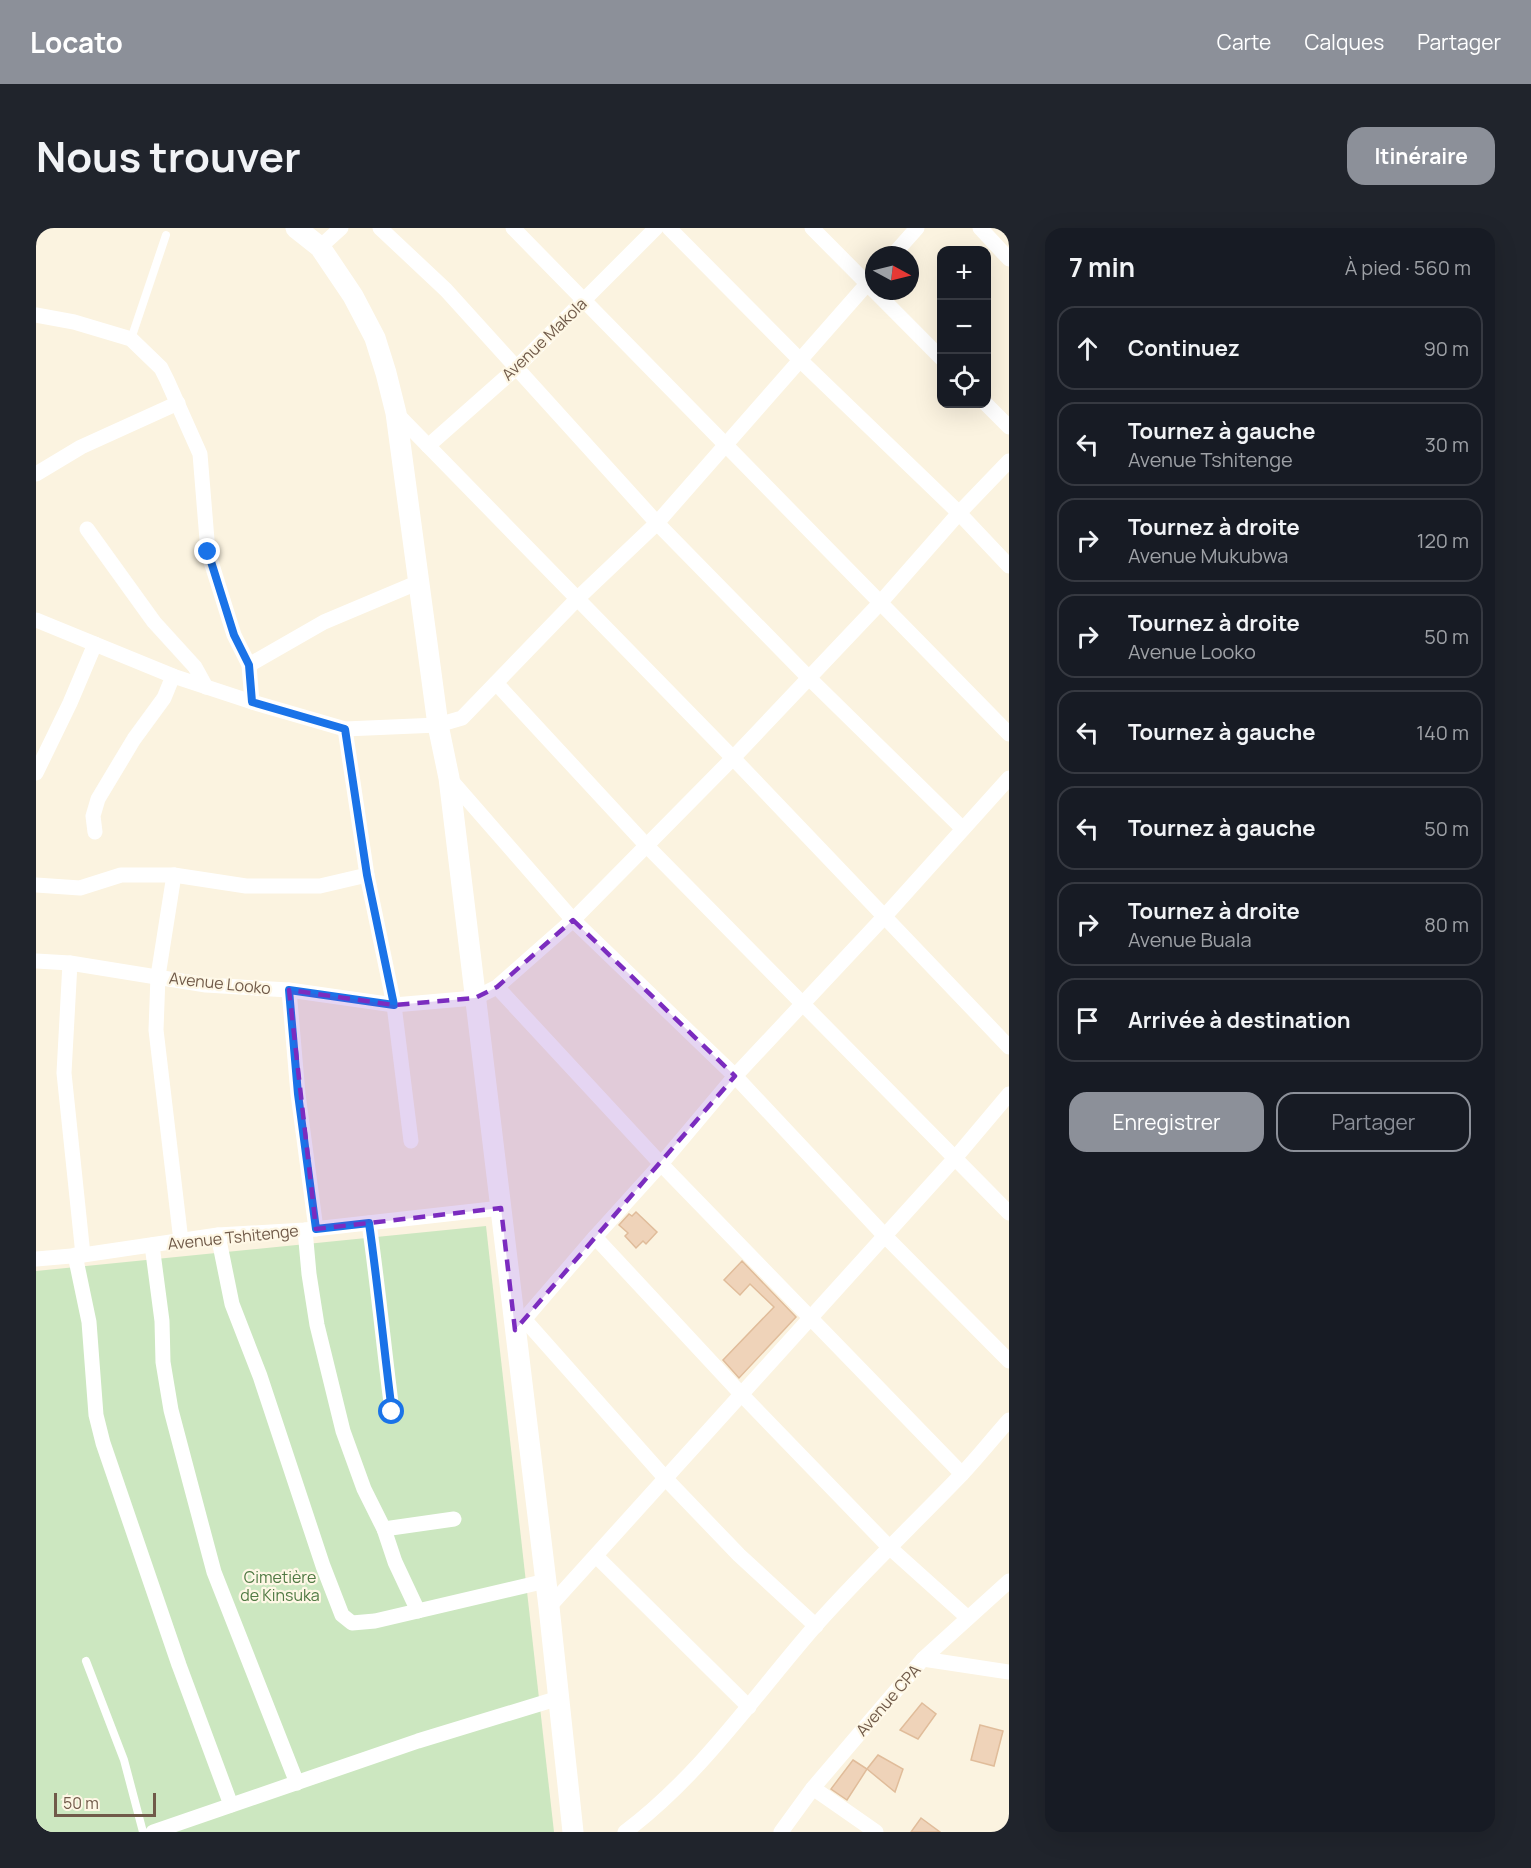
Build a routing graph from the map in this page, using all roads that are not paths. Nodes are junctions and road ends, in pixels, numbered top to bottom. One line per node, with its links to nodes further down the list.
1 (296, 228): 12 (street)
2 (341, 228): 12 (street)
3 (380, 228): 22 (street)
4 (513, 228): 16 (street)
5 (656, 228): 16 (street, Avenue Makola)
6 (669, 228): 21 (street)
7 (812, 228): 14 (street)
8 (917, 228): 11 (street)
9 (980, 228): 13 (street)
10 (166, 235): 19 (lane)
11 (901, 246)
12 (320, 247): 25 (street)
13 (1009, 259)
14 (865, 275)
15 (865, 287): 21 (street)
16 (585, 300): 22 (street, Avenue Makola); 27 (street)
17 (889, 300): 20 (street)
18 (36, 315): 19 (street)
19 (131, 339): 23 (street)
20 (938, 354)
21 (800, 360): 27 (street); 31 (street)
22 (515, 369): 28 (street, Avenue Makola); 32 (street)
23 (178, 403): 30 (street); 40 (street)
24 (990, 408): 26 (street)
25 (396, 413): 28 (street); 35 (street)
26 (1009, 427)
27 (725, 445): 32 (street); 37 (street)
28 (428, 446): 36 (street)
29 (1009, 461): 31 (street)
30 (36, 474)
31 (959, 513): 34 (street); 37 (street)
32 (657, 523): 36 (street); 42 (street)
33 (87, 529): 44 (street)
34 (1009, 566)
35 (419, 582): 40 (street); 46 (street)
36 (578, 598): 43 (street); 49 (street)
37 (880, 603): 42 (street); 48 (street)
38 (36, 620): 39 (street)
39 (95, 644): 41 (street); 50 (street)
40 (249, 665): 45 (street)
41 (173, 675): 44 (street); 54 (street)
42 (808, 677): 49 (street); 53 (street)
43 (496, 683): 46 (street); 55 (street)
44 (206, 687): 45 (street)
45 (252, 702): 47 (street)
46 (438, 725): 47 (street); 51 (street)
47 (345, 729): 57 (street)
48 (1009, 734)
49 (733, 758): 55 (street); 59 (street)
50 (36, 772)
51 (449, 778): 60 (street); 66 (street)
52 (1009, 778): 53 (street)
53 (963, 829): 59 (street)
54 (95, 832)
55 (646, 845): 60 (street); 67 (street)
56 (174, 875): 57 (street); 58 (street); 63 (street)
57 (367, 875): 68 (street)
58 (36, 885)
59 (884, 917): 67 (street); 69 (street)
60 (573, 920): 64 (street); 70 (street)
61 (36, 961): 62 (street, Avenue Looko)
62 (70, 963): 63 (street, Avenue Looko); 84 (street)
63 (158, 976): 65 (street, Avenue Looko); 82 (street)
64 (497, 987): 66 (street); 74 (street)
65 (289, 990): 68 (street, Avenue Looko); 78 (street)
66 (475, 998): 68 (street, Avenue Looko); 75 (street)
67 (802, 1004): 70 (street); 73 (street)
68 (394, 1005): 72 (street)
69 (1009, 1047)
70 (735, 1076): 74 (street); 80 (street)
71 (1009, 1094): 73 (street)
72 (411, 1141)
73 (956, 1157): 76 (street); 80 (street)
74 (661, 1164): 81 (street); 86 (street)
75 (501, 1208): 77 (street, Avenue Tshitenge); 87 (street)
76 (1009, 1212)
77 (369, 1223): 78 (street, Avenue Tshitenge); 90 (street)
78 (310, 1229): 79 (street, Avenue Tshitenge); 95 (street)
79 (218, 1235): 82 (street, Avenue Tshitenge); 101 (street)
80 (884, 1235): 86 (street); 88 (street)
81 (595, 1237): 87 (street); 89 (street)
82 (181, 1241): 83 (street, Avenue Tshitenge)
83 (152, 1245): 84 (street, Avenue Tshitenge); 109 (street)
84 (79, 1255): 85 (street, Avenue Tshitenge); 111 (street)
85 (36, 1258)
86 (811, 1317): 89 (street); 92 (street)
87 (520, 1324): 93 (street); 98 (street)
88 (1009, 1361)
89 (742, 1395): 93 (street); 96 (street)
90 (392, 1412)
91 (1009, 1420): 92 (street)
92 (962, 1474): 96 (street)
93 (666, 1479): 97 (street); 103 (street)
94 (454, 1519): 95 (street)
95 (384, 1528): 101 (street)
96 (889, 1547): 102 (street); 103 (street)
97 (596, 1556): 100 (street); 108 (street)
98 (546, 1581): 100 (street); 101 (street)
99 (1009, 1581): 102 (street, Avenue CPA)
100 (549, 1607): 107 (street)
101 (418, 1611)
102 (968, 1618): 104 (street, Avenue CPA)
103 (816, 1626): 108 (street)
104 (923, 1659): 106 (street); 110 (street, Avenue CPA)
105 (86, 1661): 112 (lane)
106 (1009, 1672)
107 (559, 1698): 109 (street); 114 (street)
108 (749, 1707): 115 (street)
109 (297, 1783): 111 (street)
110 (813, 1788): 116 (street, Avenue CPA); 117 (street)
111 (231, 1805): 113 (street)
112 (143, 1832)
113 (153, 1832)
114 (573, 1832)
115 (625, 1832)
116 (781, 1832)
117 (876, 1832)

